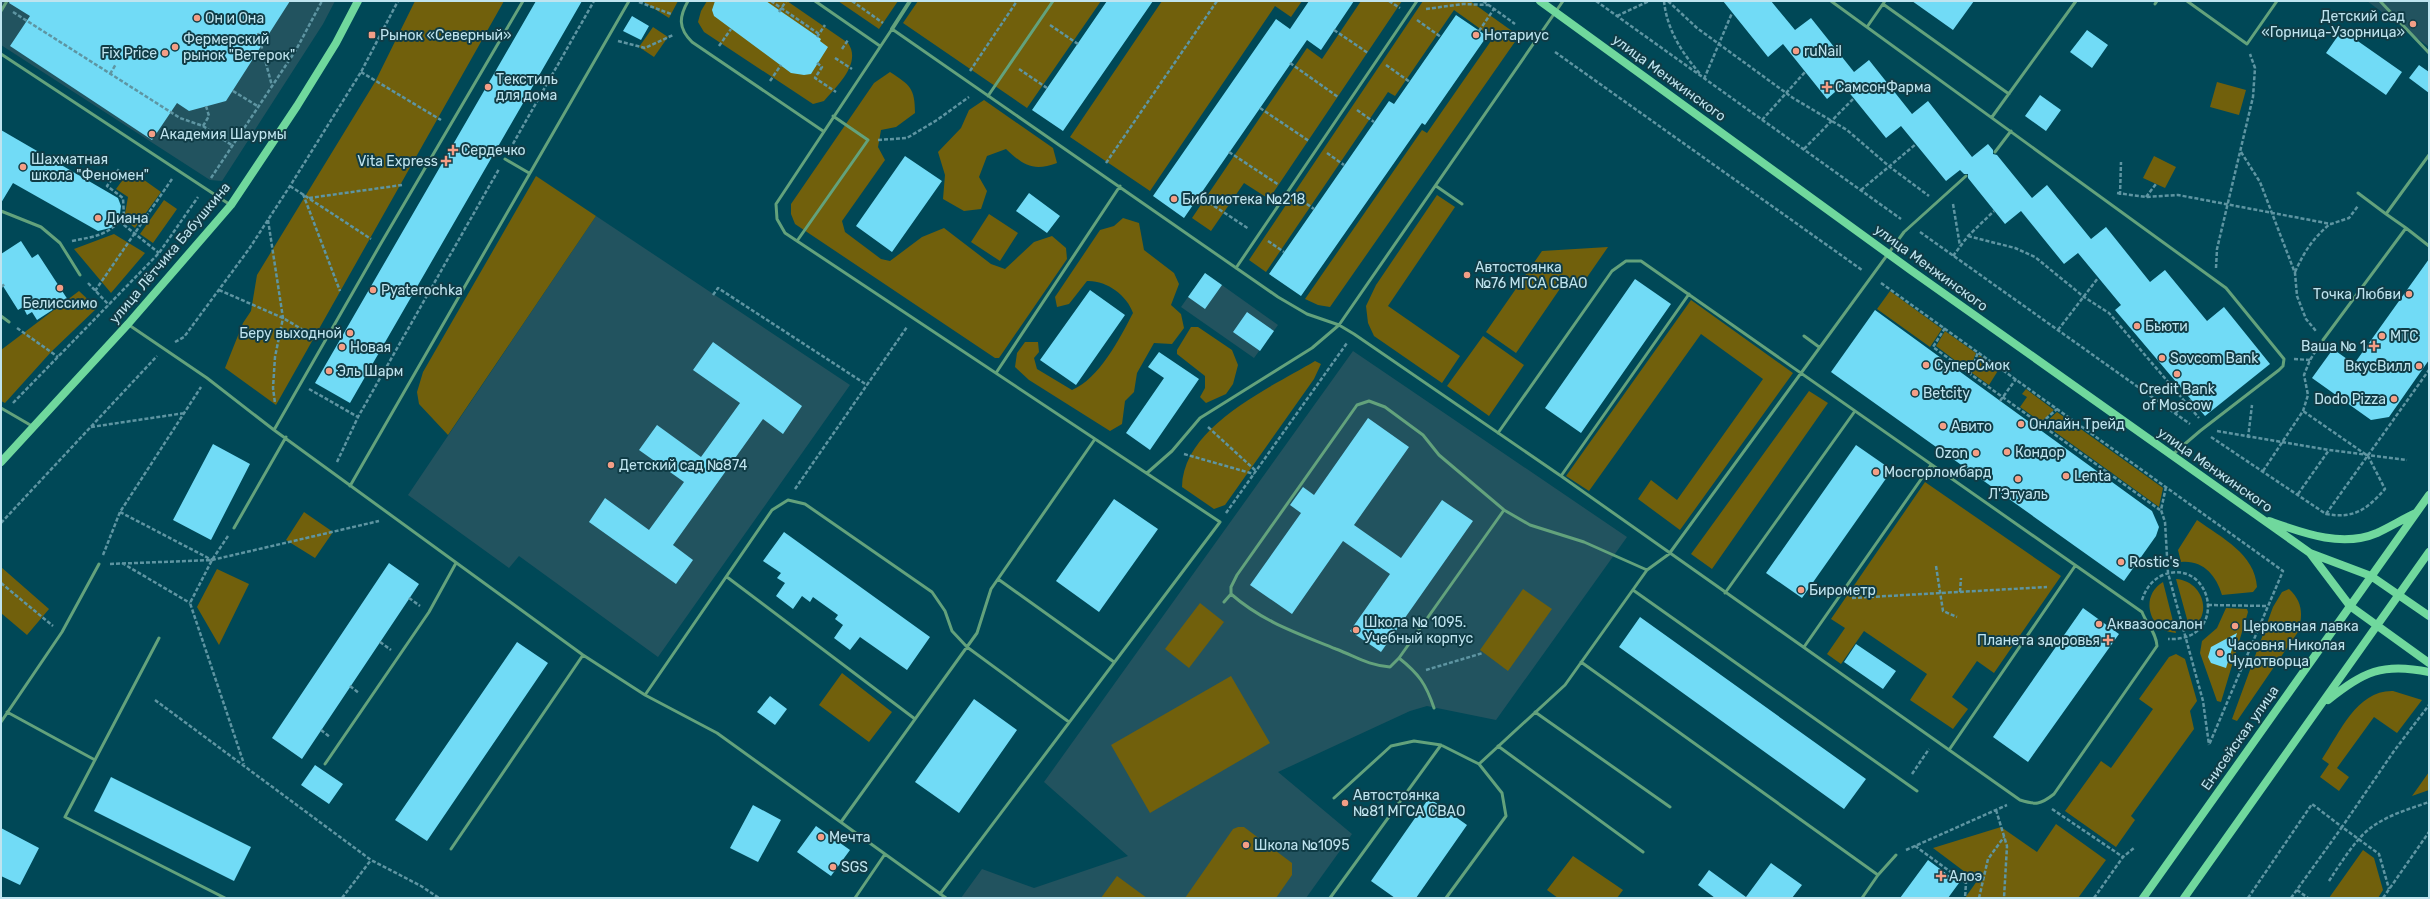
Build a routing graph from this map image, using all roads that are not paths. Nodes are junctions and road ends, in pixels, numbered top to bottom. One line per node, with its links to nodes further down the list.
1 (8, 1): 18 (lane)
2 (358, 1): 40 (main road, улица Лётчика Бабушкина)
3 (524, 1): 62 (lane)
4 (629, 1): 34 (lane)
5 (688, 1): 29 (lane)
6 (815, 1): 22 (lane)
7 (910, 1): 21 (street)
8 (1053, 1): 26 (lane)
9 (1417, 1): 47 (lane)
10 (1540, 1): 19 (main road, улица Менжинского)
11 (1563, 1): 19 (lane)
12 (1830, 1): 20 (lane)
13 (2076, 1): 25 (lane)
14 (2187, 1): 15 (lane)
15 (2277, 1)
16 (2380, 1): 23 (lane)
17 (1884, 2): 20 (lane); 25 (lane)
18 (1, 11)
19 (1556, 12): 37 (lane); 46 (main road, улица Менжинского)
20 (1867, 27): 28 (lane)
21 (892, 29): 22 (lane); 26 (lane)
22 (880, 46): 27 (lane)
23 (2429, 53)
24 (1, 54): 40 (lane)
25 (2009, 94): 28 (lane)
26 (988, 96): 36 (lane)
27 (833, 116): 29 (lane); 44 (lane)
28 (1992, 117): 30 (lane)
29 (823, 131): 44 (lane)
30 (2011, 131): 31 (lane); 66 (lane)
31 (1995, 152)
32 (2429, 155): 42 (lane)
33 (505, 159): 34 (lane)
34 (529, 174): 71 (lane)
35 (1966, 176): 46 (lane)
36 (1120, 186): 47 (lane); 58 (lane)
37 (1436, 186): 39 (lane); 53 (lane)
38 (2358, 193): 42 (lane)
39 (1462, 204)
40 (231, 205): 52 (main road, улица Лётчика Бабушкина)
41 (1, 212): 48 (lane)
42 (2386, 214): 43 (lane)
43 (2406, 228): 45 (lane); 55 (lane)
44 (797, 241): 58 (lane)
45 (2429, 246)
46 (1888, 254): 56 (lane); 66 (main road, улица Менжинского)
47 (1236, 268): 53 (lane)
48 (80, 275)
49 (1689, 294): 57 (lane); 63 (lane); 70 (lane)
50 (1, 316): 51 (lane)
51 (8, 322)
52 (128, 324): 61 (main road, улица Лётчика Бабушкина); 62 (lane)
53 (1339, 325): 63 (lane); 69 (lane)
54 (1804, 336): 56 (lane)
55 (2323, 340)
56 (1819, 347): 57 (lane)
57 (1800, 372): 60 (lane); 79 (lane)
58 (996, 373): 65 (lane)
59 (1, 408): 61 (lane)
60 (1855, 411): 68 (lane); 89 (lane)
61 (34, 427): 67 (main road, улица Лётчика Бабушкина)
62 (274, 430): 64 (lane)
63 (1498, 433): 70 (lane)
64 (286, 437): 71 (lane); 76 (lane)
65 (1095, 439): 69 (lane); 86 (lane)
66 (2172, 455): 75 (main road, улица Менжинского)
67 (1, 462)
68 (1931, 465): 82 (lane); 97 (lane)
69 (1146, 473): 100 (lane)
70 (1561, 476): 79 (lane)
71 (350, 486): 80 (lane)
72 (2429, 495): 74 (main road, Енисейская улица)
73 (1504, 510): 83 (lane); 88 (lane); 99 (lane)
74 (2417, 512): 75 (main road); 84 (main road, Енисейская улица)
75 (2261, 519): 78 (main road, улица Менжинского)
76 (234, 528)
77 (2429, 552): 90 (main road)
78 (2310, 553): 84 (main road, улица Менжинского); 92 (main road, улица Менжинского)
79 (1669, 554): 83 (lane); 89 (lane)
80 (456, 563): 98 (lane); 116 (lane)
81 (99, 564): 107 (lane)
82 (2075, 566): 114 (lane); 114 (lane)
83 (1646, 570): 87 (lane)
84 (2371, 576): 90 (main road, улица Менжинского); 92 (main road, Енисейская улица)
85 (727, 577): 96 (lane); 104 (lane); 109 (lane)
86 (998, 578): 96 (lane); 100 (lane)
87 (1633, 590): 101 (lane); 118 (lane)
88 (1231, 594): 91 (lane); 99 (lane)
89 (1725, 594): 97 (lane)
90 (2399, 595): 93 (main road, улица Менжинского); 94 (main road)
91 (1224, 602)
92 (2350, 606): 94 (main road, улица Менжинского); 134 (main road, Енисейская улица)
93 (2429, 616)
94 (2377, 626): 102 (main road, улица Менжинского); 105 (main road)
95 (159, 638): 115 (lane)
96 (967, 647): 109 (lane); 111 (lane)
97 (1804, 647): 114 (lane)
98 (583, 655): 104 (lane); 122 (lane)
99 (1399, 658): 106 (lane)
100 (1114, 662): 111 (lane)
101 (1581, 662): 108 (lane); 126 (lane)
102 (2429, 662)
103 (2429, 672): 105 (main road)
104 (645, 695): 121 (lane)
105 (2321, 705): 135 (main road)
106 (1434, 708)
107 (7, 712): 110 (lane); 115 (lane)
108 (1535, 712): 113 (lane); 120 (lane)
109 (916, 719): 121 (lane)
110 (1, 722)
111 (1069, 722): 127 (lane)
112 (1441, 745): 117 (lane); 119 (lane); 131 (lane)
113 (1498, 746): 117 (lane); 123 (lane)
114 (1949, 750)
115 (95, 760): 128 (lane)
116 (324, 764)
117 (1479, 764): 132 (lane)
118 (1917, 791)
119 (1334, 798)
120 (1670, 808)
121 (841, 822): 124 (lane)
122 (451, 849)
123 (1643, 852)
124 (885, 854): 127 (lane); 129 (lane)
125 (1896, 855): 126 (lane)
126 (1878, 875): 133 (lane)
127 (940, 894): 130 (lane)
128 (226, 898)
129 (855, 898)
130 (946, 898)
131 (1330, 898)
132 (1446, 898)
133 (1862, 898)
134 (2143, 898)
135 (2184, 898)

